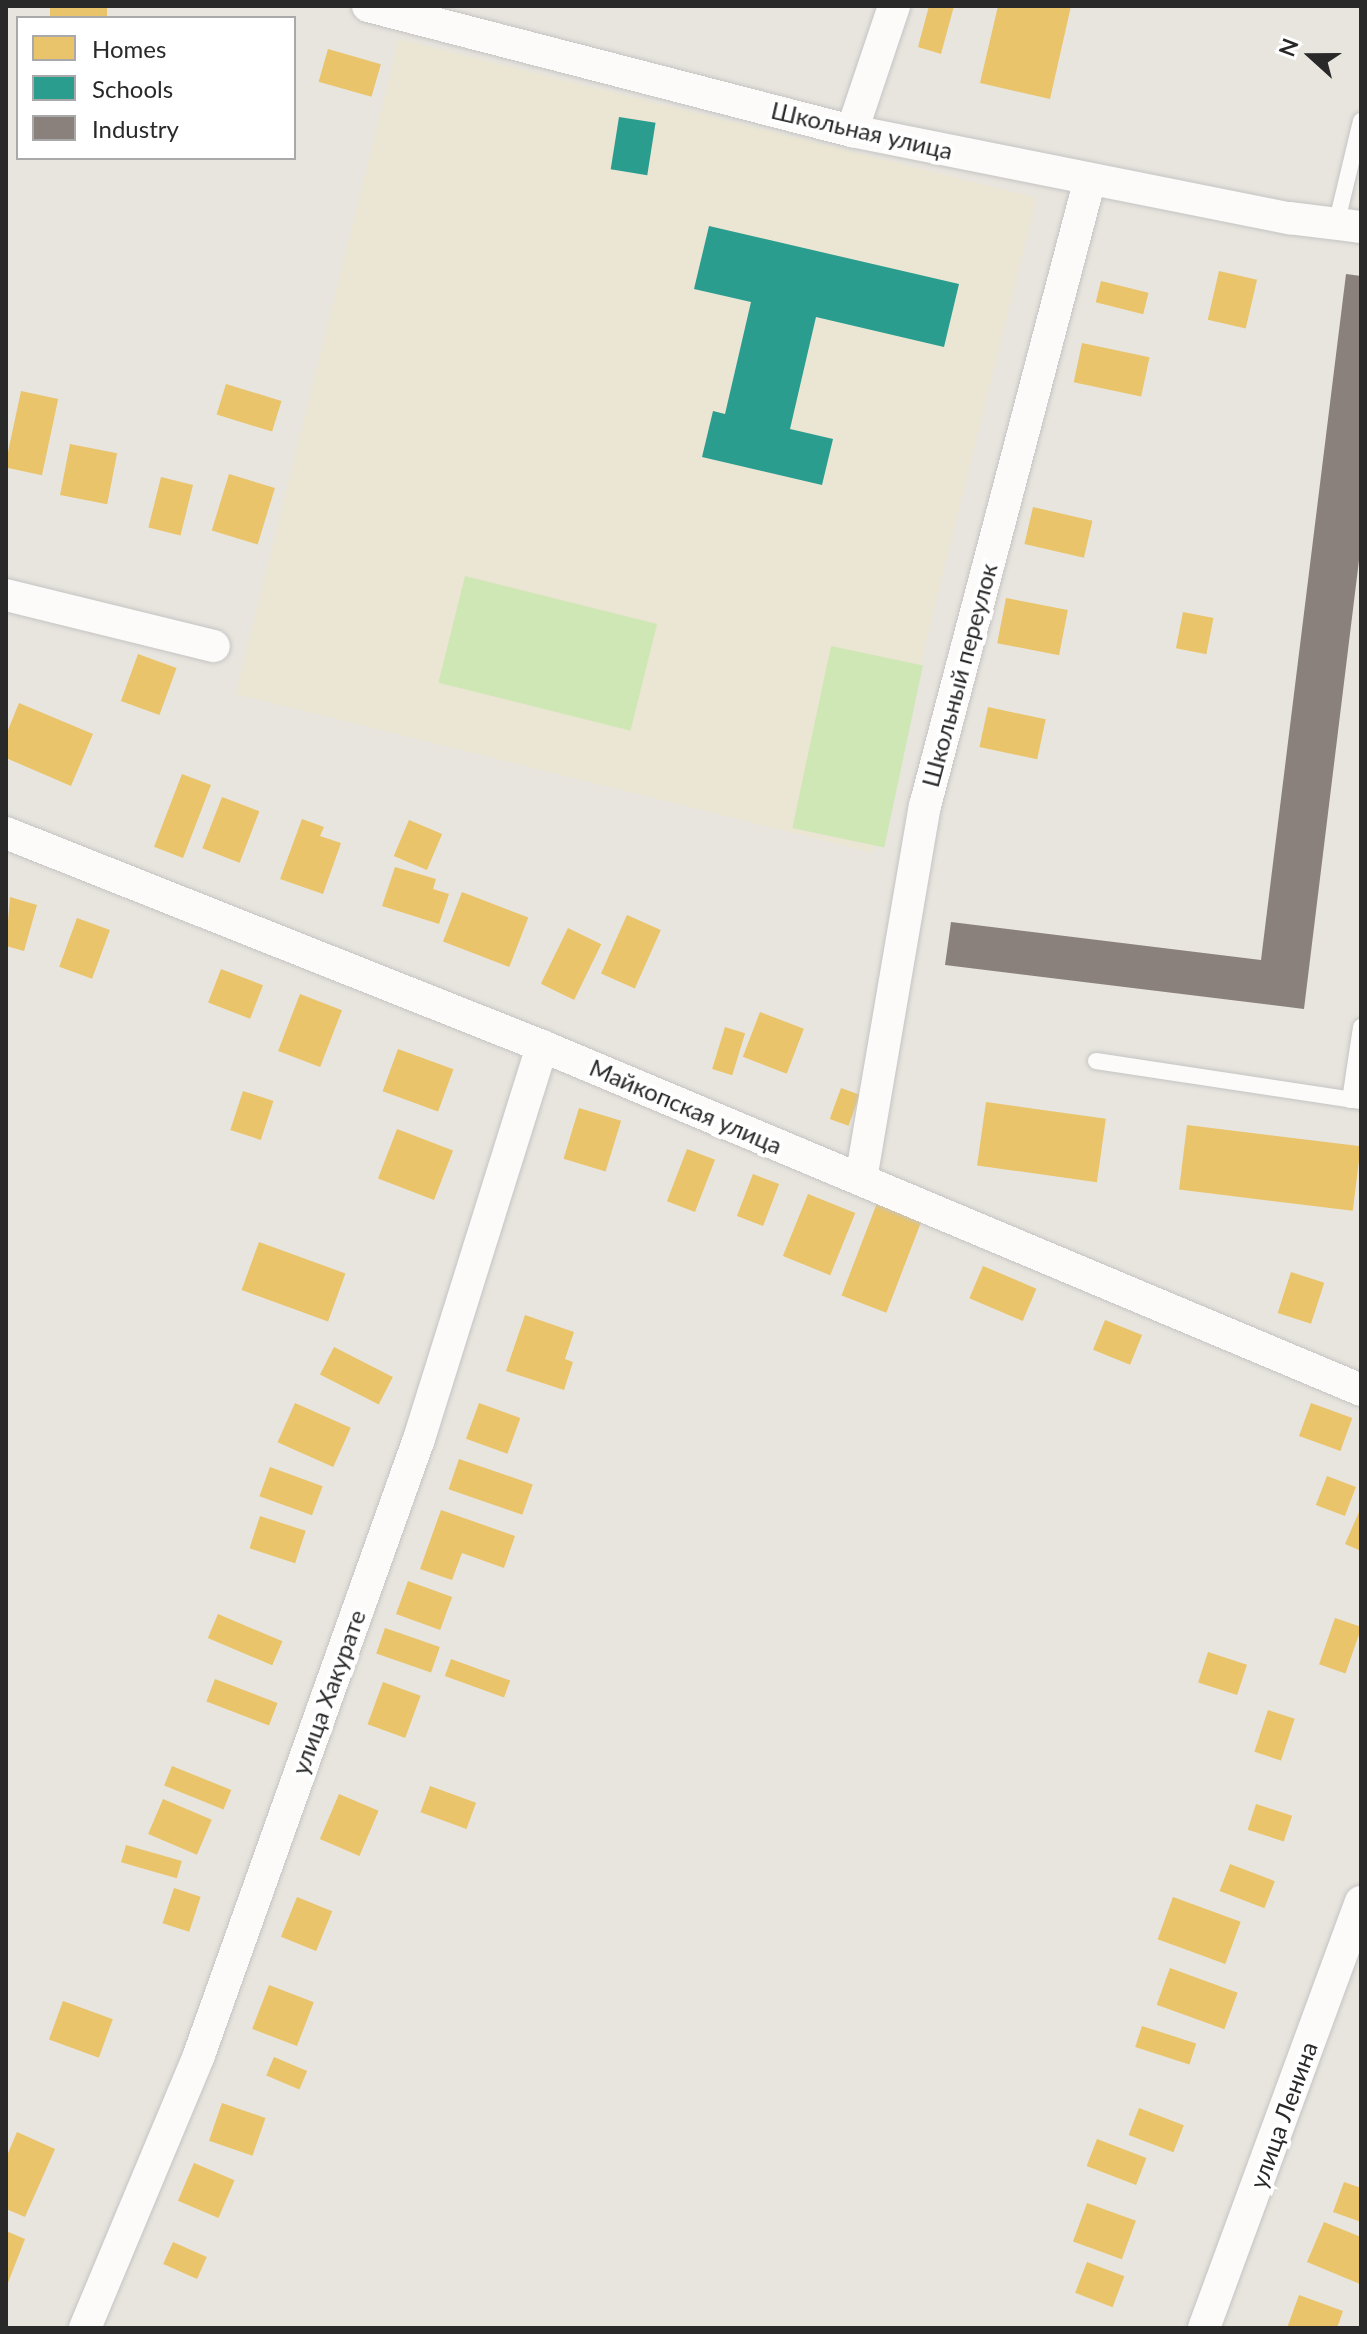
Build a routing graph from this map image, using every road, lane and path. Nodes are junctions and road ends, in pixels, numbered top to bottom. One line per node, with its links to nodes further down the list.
1 (368, 6): 4 (street, Школьная улица)
2 (894, 6): 4 (street)
3 (1361, 121): 6 (lane)
4 (852, 131): 5 (street, Школьная улица)
5 (1090, 179): 6 (street, Школьная улица); 14 (street, Школьный переулок)
6 (1349, 226)
7 (6, 595): 8 (street)
8 (214, 646)
9 (6, 833): 11 (street, Майкопская улица)
10 (1361, 1027): 13 (lane)
11 (542, 1046): 14 (street, Майкопская улица); 17 (street, улица Хакурате)
12 (1096, 1061): 13 (lane)
13 (1356, 1100)
14 (861, 1179): 15 (street, Майкопская улица)
15 (1361, 1390)
16 (1361, 1902): 18 (street, улица Ленина)
17 (85, 2328)
18 (1204, 2328)

